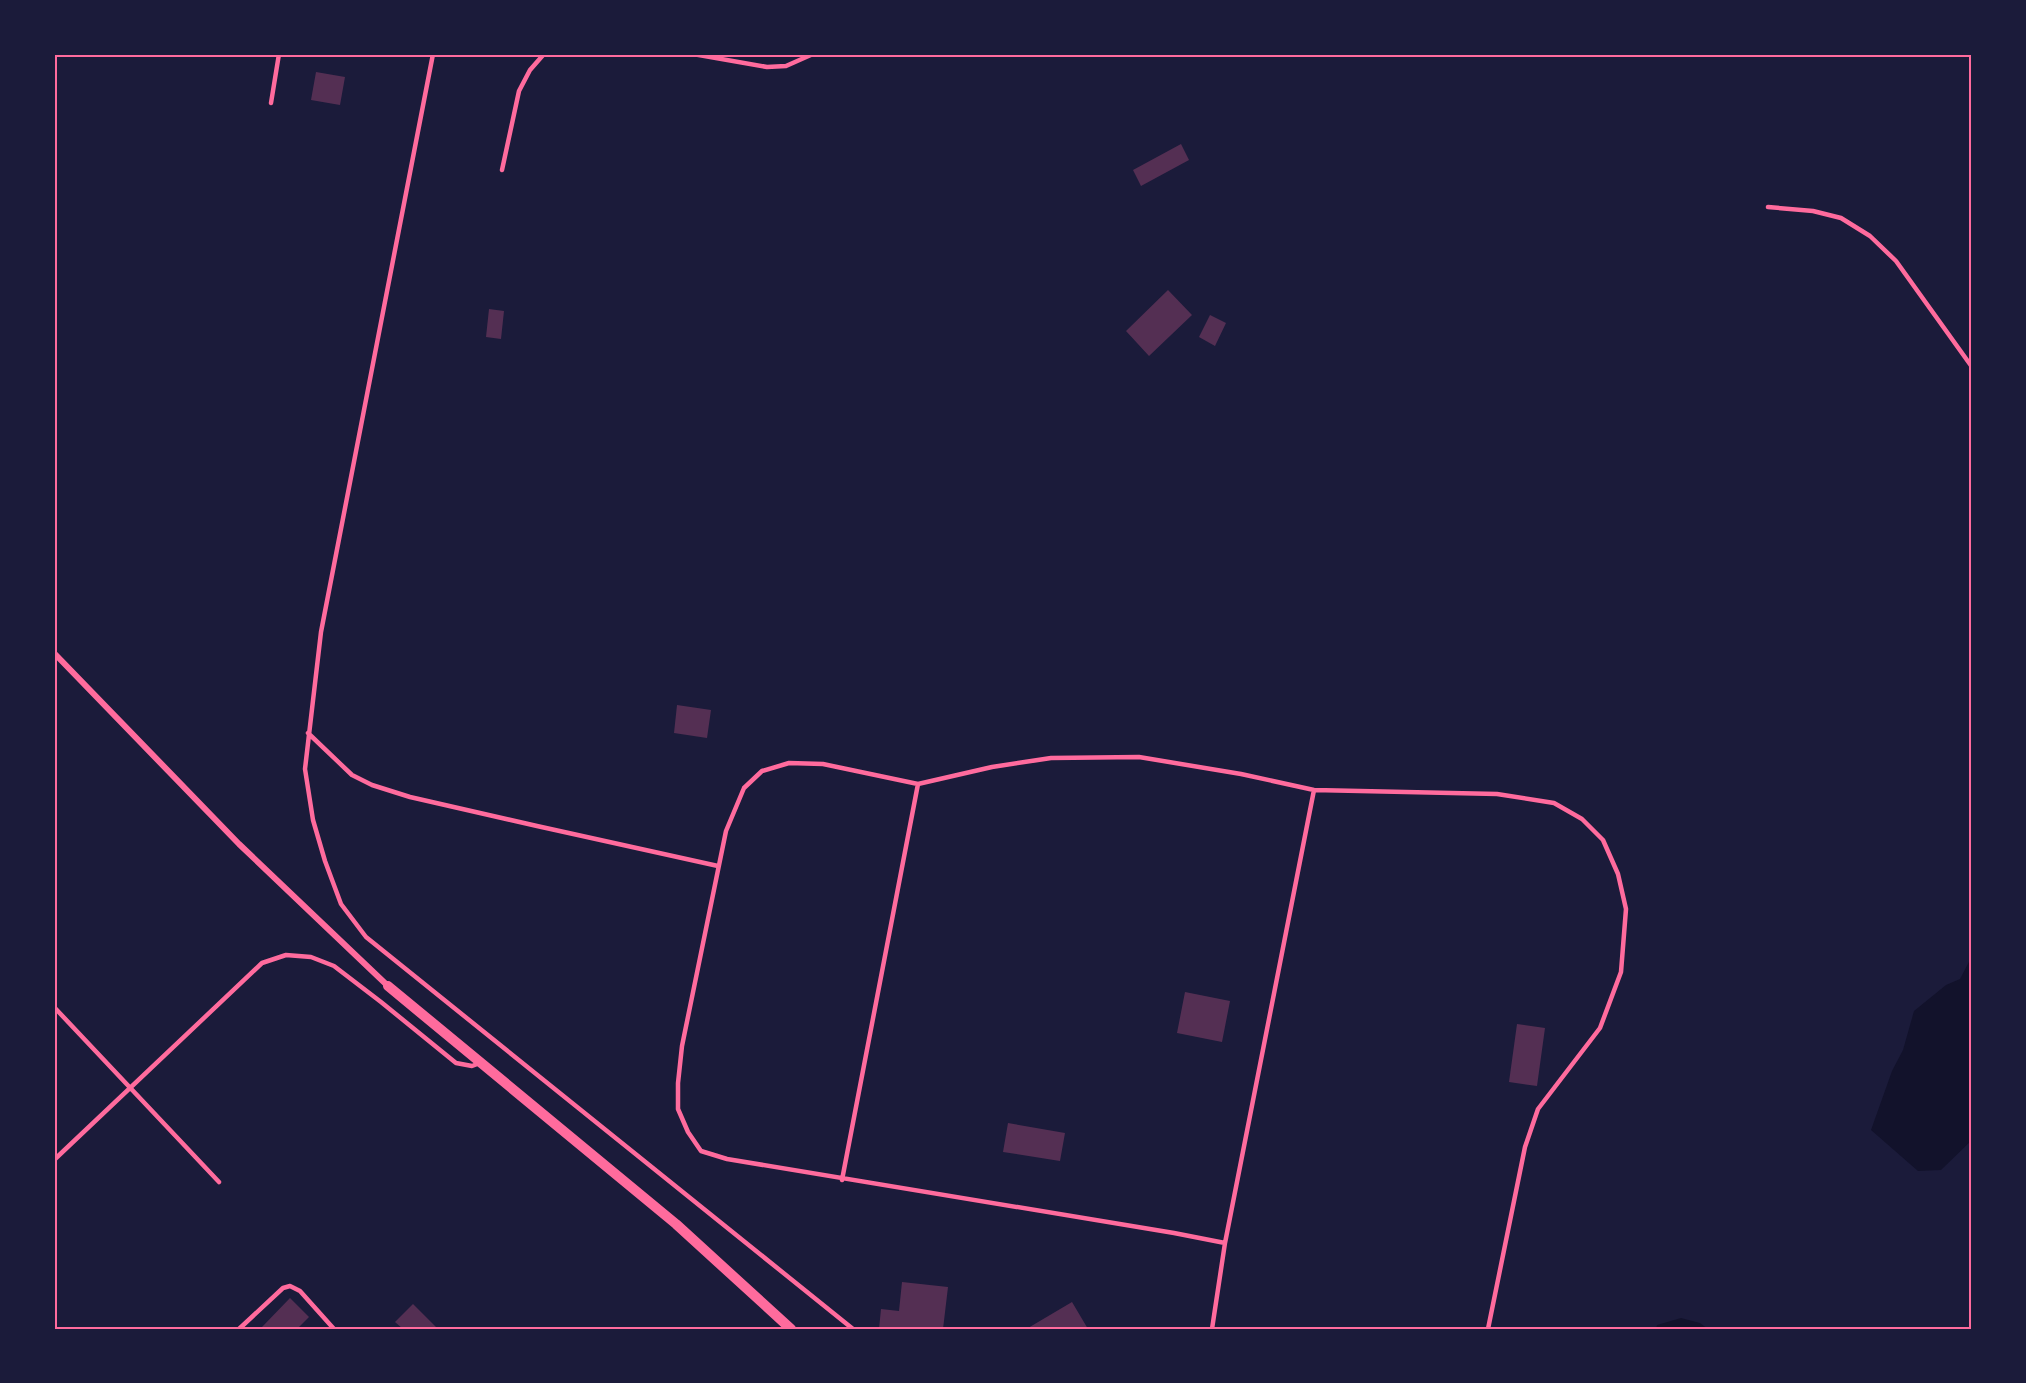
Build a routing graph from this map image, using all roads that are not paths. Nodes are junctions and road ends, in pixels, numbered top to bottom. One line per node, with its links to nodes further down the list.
1 (279, 54): 6 (lane)
2 (433, 54): 11 (lane)
3 (544, 54): 7 (lane)
4 (693, 54): 5 (lane)
5 (813, 54)
6 (271, 103)
7 (502, 170)
8 (1768, 207): 9 (lane)
9 (1972, 367)
10 (54, 653): 15 (street)
11 (308, 733): 14 (lane); 26 (lane)
12 (918, 784): 13 (lane); 14 (lane); 20 (lane)
13 (1314, 790): 22 (lane); 28 (lane)
14 (718, 866): 20 (lane)
15 (388, 986): 17 (street)
16 (54, 1007): 18 (lane)
17 (480, 1063): 18 (lane); 25 (street)
18 (130, 1087): 19 (lane); 21 (lane)
19 (54, 1160)
20 (842, 1180): 22 (lane)
21 (219, 1182)
22 (1225, 1244): 27 (lane)
23 (239, 1329): 24 (lane)
24 (334, 1329)
25 (791, 1329)
26 (853, 1329)
27 (1212, 1329)
28 (1488, 1329)

